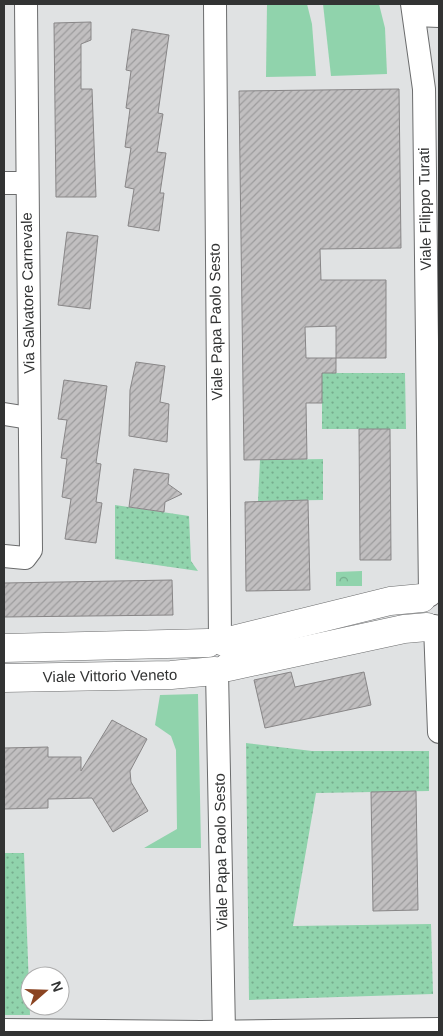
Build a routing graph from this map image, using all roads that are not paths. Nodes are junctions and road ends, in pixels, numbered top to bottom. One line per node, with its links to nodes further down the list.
1 (26, 4): 5 (street, Via Salvatore Carnevale)
2 (214, 4): 13 (street, Viale Papa Paolo Sesto)
3 (414, 10): 4 (street); 10 (street, Viale Filippo Turati)
4 (439, 16)
5 (27, 182): 6 (street); 8 (street, Via Salvatore Carnevale)
6 (4, 183)
7 (4, 414): 8 (street)
8 (29, 418): 9 (street, Via Salvatore Carnevale)
9 (4, 556)
10 (433, 597): 11 (street); 13 (street, Viale Vittorio Veneto)
11 (436, 625): 13 (street, Viale Vittorio Veneto); 15 (street)
12 (4, 648): 13 (street, Viale Vittorio Veneto)
13 (219, 655): 14 (street, Viale Vittorio Veneto); 19 (street, Viale Papa Paolo Sesto)
14 (4, 678)
15 (439, 732)
16 (439, 1029): 19 (street)
17 (4, 1030): 18 (street)
18 (32, 1031): 19 (street)
19 (224, 1032)

